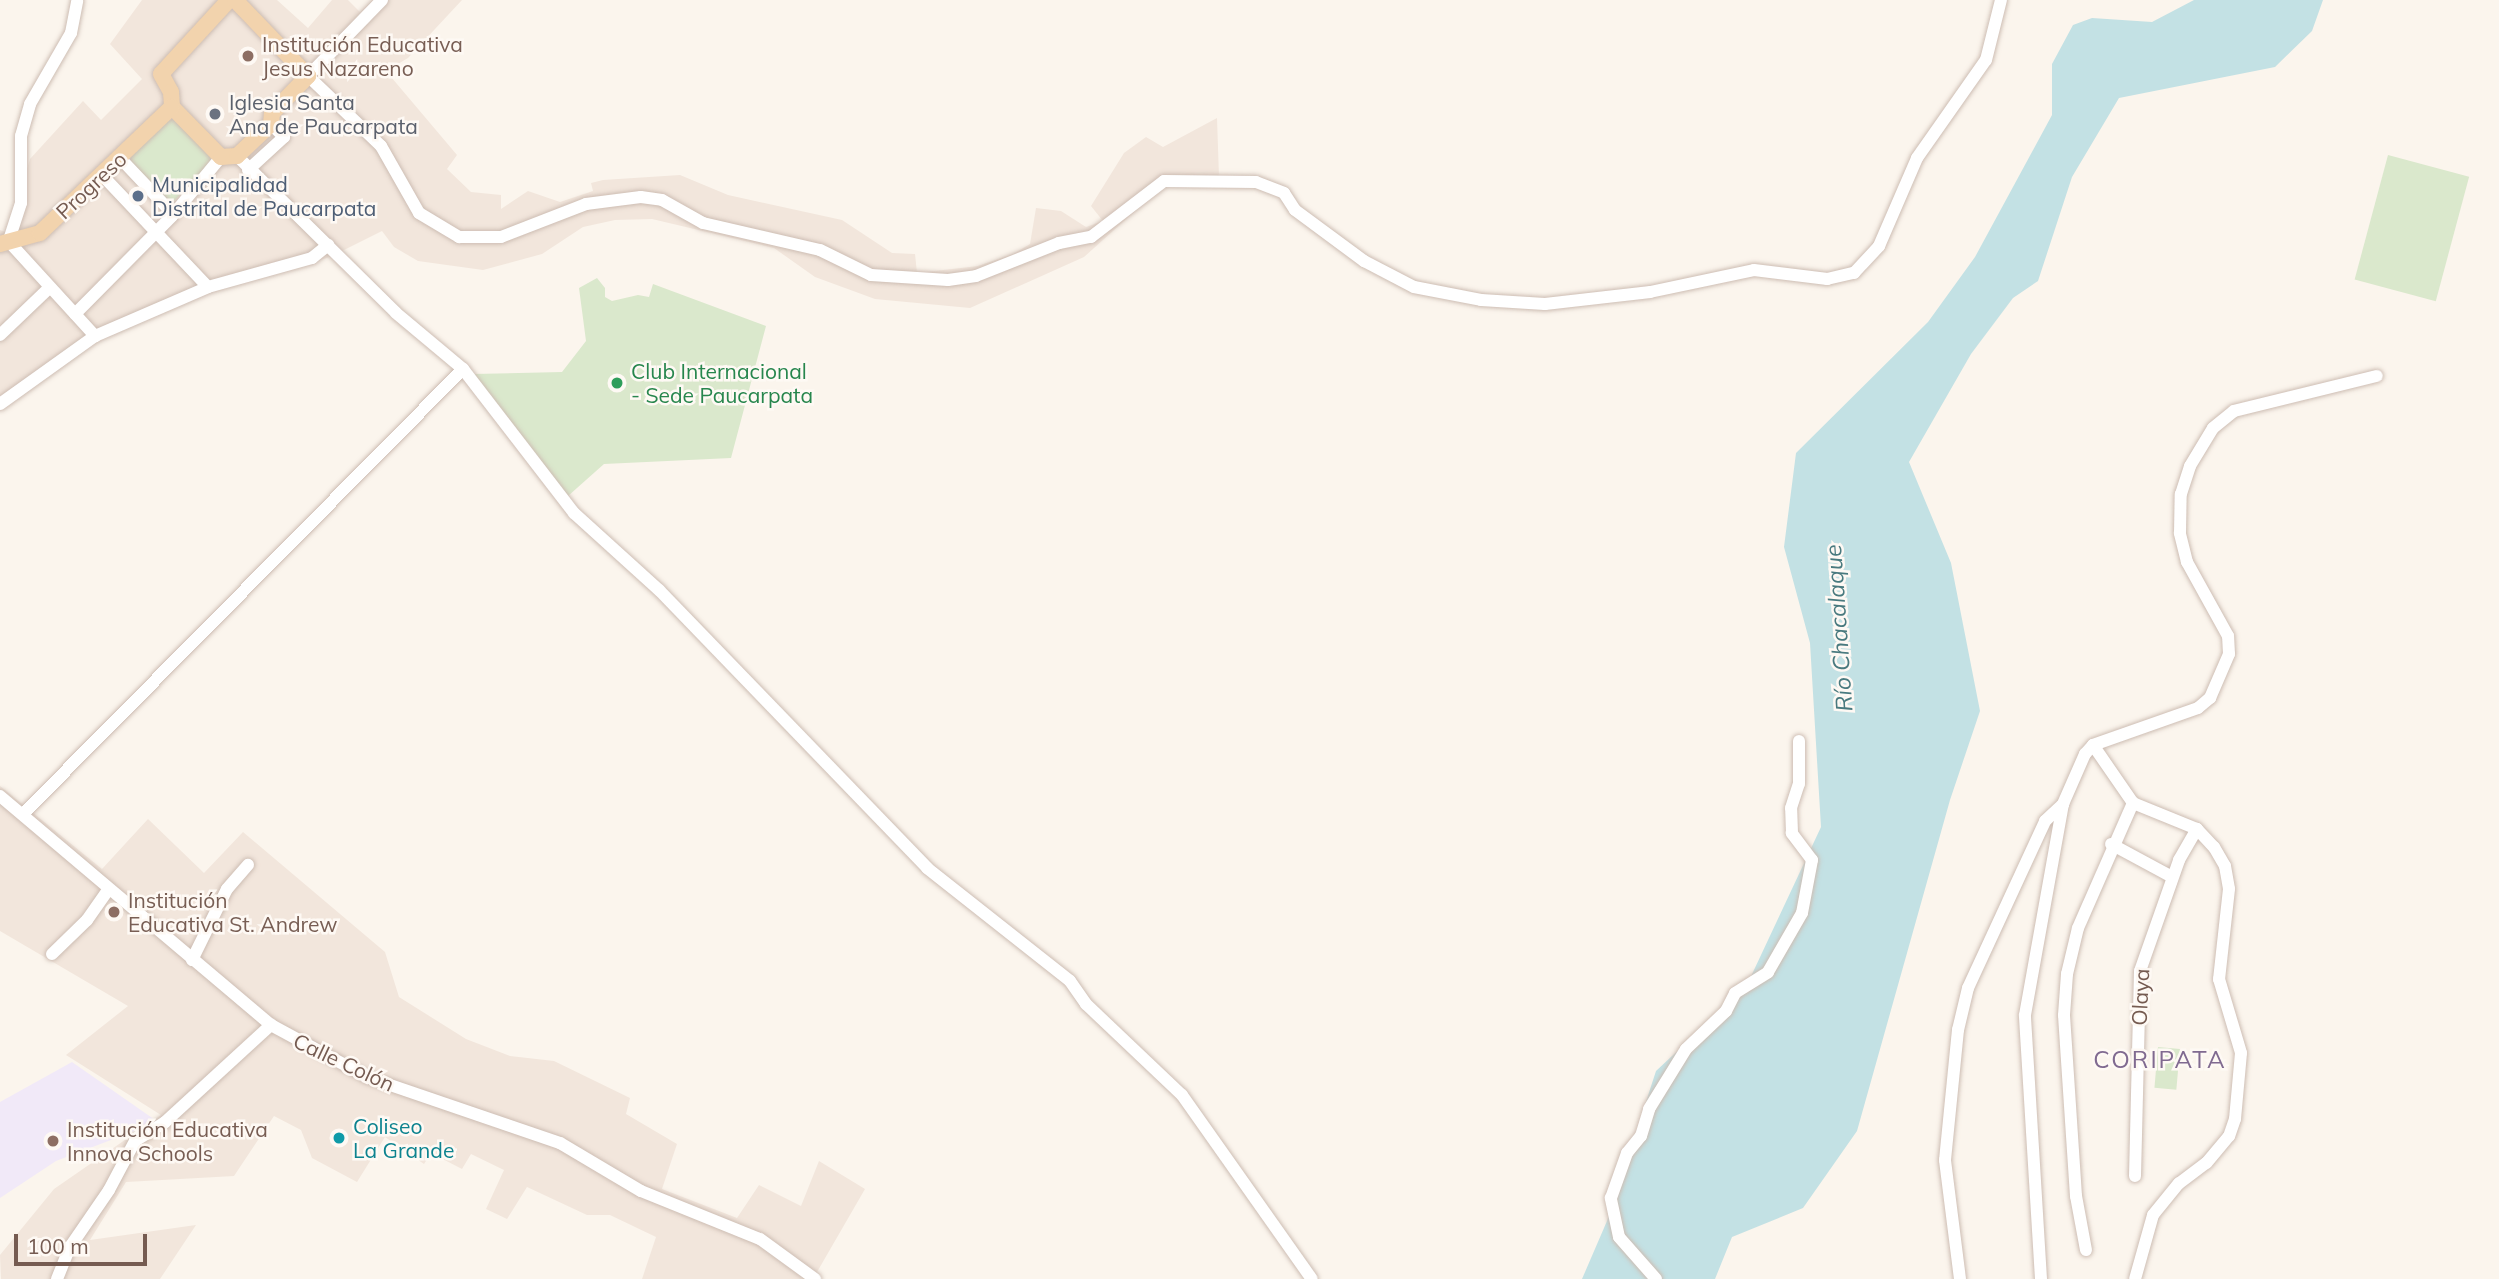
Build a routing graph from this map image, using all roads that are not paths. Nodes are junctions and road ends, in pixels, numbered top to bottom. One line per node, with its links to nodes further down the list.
1 (229, 0): 7 (main road)
2 (235, 0): 6 (main road)
3 (382, 0): 6 (street)
4 (2001, 0): 6 (street)
5 (77, 1): 15 (street)
6 (308, 76): 8 (main road)
7 (172, 107): 9 (main road); 10 (main road, Progreso)
8 (271, 124): 9 (main road); 11 (street)
9 (229, 157): 11 (street); 13 (street)
10 (120, 159): 12 (main road, Progreso); 13 (street)
11 (248, 170): 16 (street)
12 (102, 175): 14 (street); 15 (main road, Progreso)
13 (173, 213): 14 (street)
14 (156, 233): 17 (street); 19 (street)
15 (6, 244): 18 (street)
16 (328, 245): 17 (street); 22 (street)
17 (208, 287): 21 (street)
18 (48, 289): 19 (street); 20 (street)
19 (75, 314): 21 (street)
20 (0, 335)
21 (95, 336): 24 (street)
22 (463, 369): 30 (street); 43 (street)
23 (2377, 376): 26 (street)
24 (0, 404)
25 (1799, 741): 44 (street)
26 (2093, 745): 28 (street); 29 (street)
27 (0, 796): 30 (street, Calle Colón)
28 (2133, 803): 31 (street); 32 (street)
29 (2063, 804): 45 (street); 46 (street)
30 (23, 814): 35 (street, Calle Colón)
31 (2197, 829): 34 (street, Olaya); 47 (street)
32 (2111, 844): 34 (street); 40 (street)
33 (248, 865): 37 (street)
34 (2172, 877): 39 (street, Olaya)
35 (108, 890): 36 (street); 37 (street, Calle Colón)
36 (52, 954)
37 (192, 960): 38 (street, Calle Colón)
38 (271, 1025): 41 (street); 42 (street, Calle Colón)
39 (2135, 1176)
40 (2086, 1250)
41 (57, 1279)
42 (815, 1279)
43 (1312, 1279)
44 (1656, 1279)
45 (1960, 1279)
46 (2041, 1279)
47 (2135, 1279)

